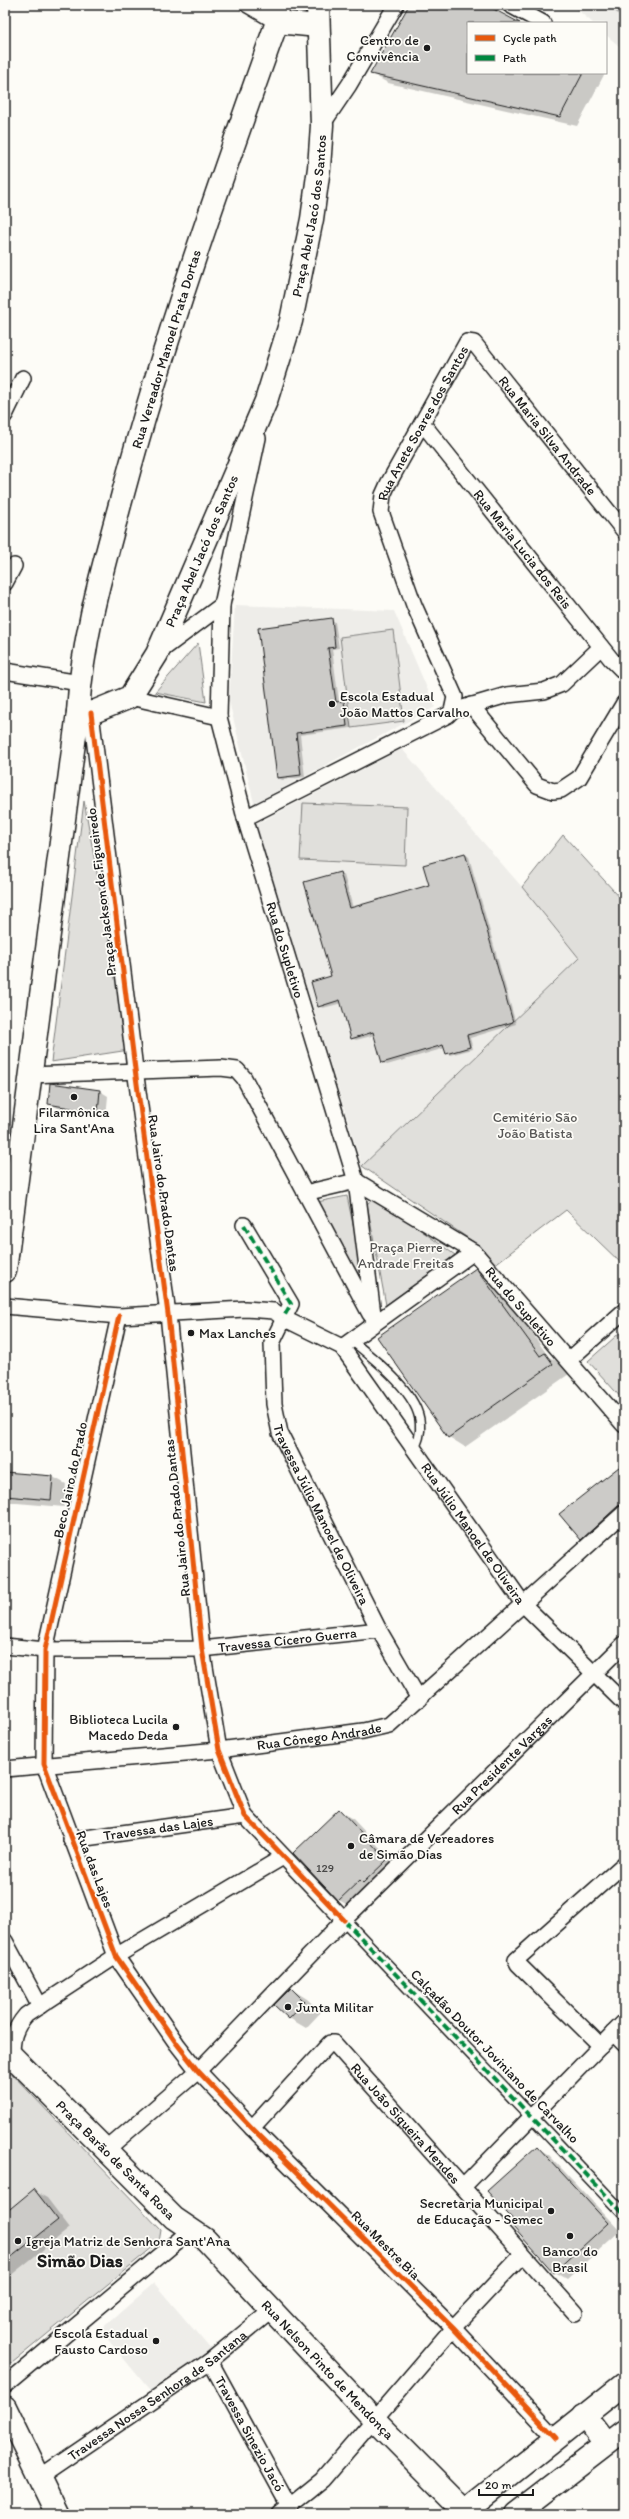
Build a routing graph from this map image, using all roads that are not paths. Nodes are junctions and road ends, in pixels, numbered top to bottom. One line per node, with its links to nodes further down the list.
1 (248, 5): 5 (street)
2 (318, 5): 7 (main road, Praça Abel Jacó dos Santos)
3 (396, 5): 8 (street)
4 (510, 5): 6 (street)
5 (278, 14): 7 (main road); 22 (main road, Rua Vereador Manoel Prata Dortas)
6 (541, 22)
7 (318, 26): 8 (main road, Praça Abel Jacó dos Santos)
8 (322, 125): 11 (main road, Praça Abel Jacó dos Santos)
9 (470, 342): 13 (street, Rua Anete Soares dos Santos); 14 (street, Rua Maria Silva Andrade)
10 (23, 378): 12 (street)
11 (266, 401): 17 (street, Praça Abel Jacó dos Santos); 19 (main road, Praça Abel Jacó dos Santos)
12 (5, 414)
13 (423, 424): 18 (street, Rua Maria Lucia dos Reis); 26 (street, Rua Anete Soares dos Santos)
14 (624, 530)
15 (14, 566): 16 (street)
16 (5, 583)
17 (222, 605): 19 (street); 28 (street, Praça Abel Jacó dos Santos)
18 (602, 647): 21 (street, Rua Maria Lucia dos Reis); 25 (street)
19 (157, 654): 23 (main road, Praça Abel Jacó dos Santos)
20 (5, 672): 22 (street)
21 (624, 672)
22 (80, 683): 27 (main road, Rua Vereador Manoel Prata Dortas)
23 (130, 697): 27 (main road); 28 (street)
24 (624, 703): 25 (street)
25 (472, 705): 26 (street)
26 (452, 711): 29 (street)
27 (84, 712): 30 (street, Praça Jackson de Figueiredo); 31 (main road, Praça Jackson de Figueiredo)
28 (218, 717): 29 (street, Rua do Supletivo)
29 (245, 818): 32 (street, Rua do Supletivo)
30 (135, 1069): 31 (street); 33 (street); 39 (street, Rua Jairo do Prado Dantas)
31 (29, 1075): 36 (main road, Praça Jackson de Figueiredo)
32 (356, 1181): 33 (street); 35 (street); 42 (street)
33 (305, 1193): 42 (street)
34 (244, 1225): 41 (street, Travessa Júlio Manoel de Oliveira)
35 (474, 1252): 42 (street); 44 (street, Rua do Supletivo)
36 (5, 1271)
37 (5, 1306): 40 (street)
38 (624, 1311): 44 (street)
39 (168, 1314): 40 (street); 41 (street); 52 (street, Rua Jairo do Prado Dantas)
40 (119, 1316): 53 (street, Beco Jairo do Prado)
41 (283, 1318): 43 (street); 49 (street, Travessa Júlio Manoel de Oliveira)
42 (374, 1322): 43 (street)
43 (347, 1344): 46 (street, Rua Júlio Manoel de Oliveira); 46 (lane)
44 (569, 1360): 45 (street, Rua do Supletivo)
45 (624, 1425)
46 (414, 1450): 48 (street, Rua Júlio Manoel de Oliveira)
47 (624, 1513): 48 (street, Rua Cônego Andrade)
48 (524, 1605): 54 (street, Rua Júlio Manoel de Oliveira); 55 (street, Rua Cônego Andrade)
49 (379, 1630): 52 (street, Travessa Cícero Guerra); 55 (street, Travessa Júlio Manoel de Oliveira)
50 (624, 1644): 54 (street, Rua Presidente Vargas)
51 (5, 1646): 53 (street, Travessa Cícero Guerra)
52 (202, 1649): 53 (street, Travessa Cícero Guerra); 57 (street, Rua Jairo do Prado Dantas)
53 (45, 1650): 58 (street, Rua das Lajes)
54 (593, 1674): 56 (street, Rua Júlio Manoel de Oliveira); 64 (street, Rua Presidente Vargas)
55 (418, 1699): 57 (street, Rua Cônego Andrade)
56 (624, 1703)
57 (219, 1750): 58 (street, Rua Cônego Andrade); 60 (street, Rua Jairo do Prado Dantas)
58 (44, 1764): 59 (street, Rua Cônego Andrade); 61 (street, Rua das Lajes)
59 (5, 1769)
60 (245, 1816): 61 (street, Travessa das Lajes); 62 (street, Rua Jairo do Prado Dantas)
61 (72, 1840): 66 (street, Rua das Lajes)
62 (283, 1857): 64 (street, Rua Jairo do Prado Dantas); 66 (street)
63 (624, 1864): 71 (street)
64 (344, 1920): 73 (street, Rua Presidente Vargas); 74 (street, Calçadão Doutor Joviniano de Carvalho)
65 (5, 1941): 67 (street)
66 (116, 1956): 67 (street); 73 (street, Rua das Lajes)
67 (40, 2006): 72 (street)
68 (624, 2022): 69 (street)
69 (613, 2033): 70 (street); 71 (street)
70 (624, 2044)
71 (601, 2046): 74 (street)
72 (8, 2059): 76 (main road, Praça Barão de Santa Rosa)
73 (198, 2070): 75 (street, Rua Mestre Bia); 76 (street, Rua Presidente Vargas)
74 (532, 2116): 77 (street); 78 (street, Calçadão Doutor Joviniano de Carvalho)
75 (252, 2128): 77 (street, Rua João Siqueira Mendes); 83 (street, Rua Mestre Bia)
76 (105, 2151): 79 (main road, Praça Barão de Santa Rosa)
77 (464, 2187): 80 (street, Rua João Siqueira Mendes)
78 (624, 2214)
79 (192, 2229): 81 (main road, Rua Nelson Pinto de Mendonça); 86 (street)
80 (522, 2255): 82 (street, Rua João Siqueira Mendes); 83 (street)
81 (272, 2310): 84 (street, Travessa Nossa Senhora de Santana); 89 (main road, Rua Nelson Pinto de Mendonça)
82 (575, 2313)
83 (453, 2328): 89 (street); 91 (street, Rua Mestre Bia)
84 (210, 2361): 93 (street, Travessa Nossa Senhora de Santana); 94 (street, Travessa Sinezio Jacó)
85 (624, 2384): 88 (main road)
86 (5, 2385)
87 (5, 2407): 93 (main road)
88 (584, 2415): 91 (main road); 92 (main road)
89 (374, 2419): 94 (street); 95 (main road, Rua Nelson Pinto de Mendonça)
90 (624, 2431): 92 (main road)
91 (556, 2438): 95 (main road)
92 (606, 2444): 97 (main road)
93 (40, 2477): 96 (main road)
94 (285, 2510)
95 (465, 2513)
96 (57, 2514)
97 (516, 2514)

